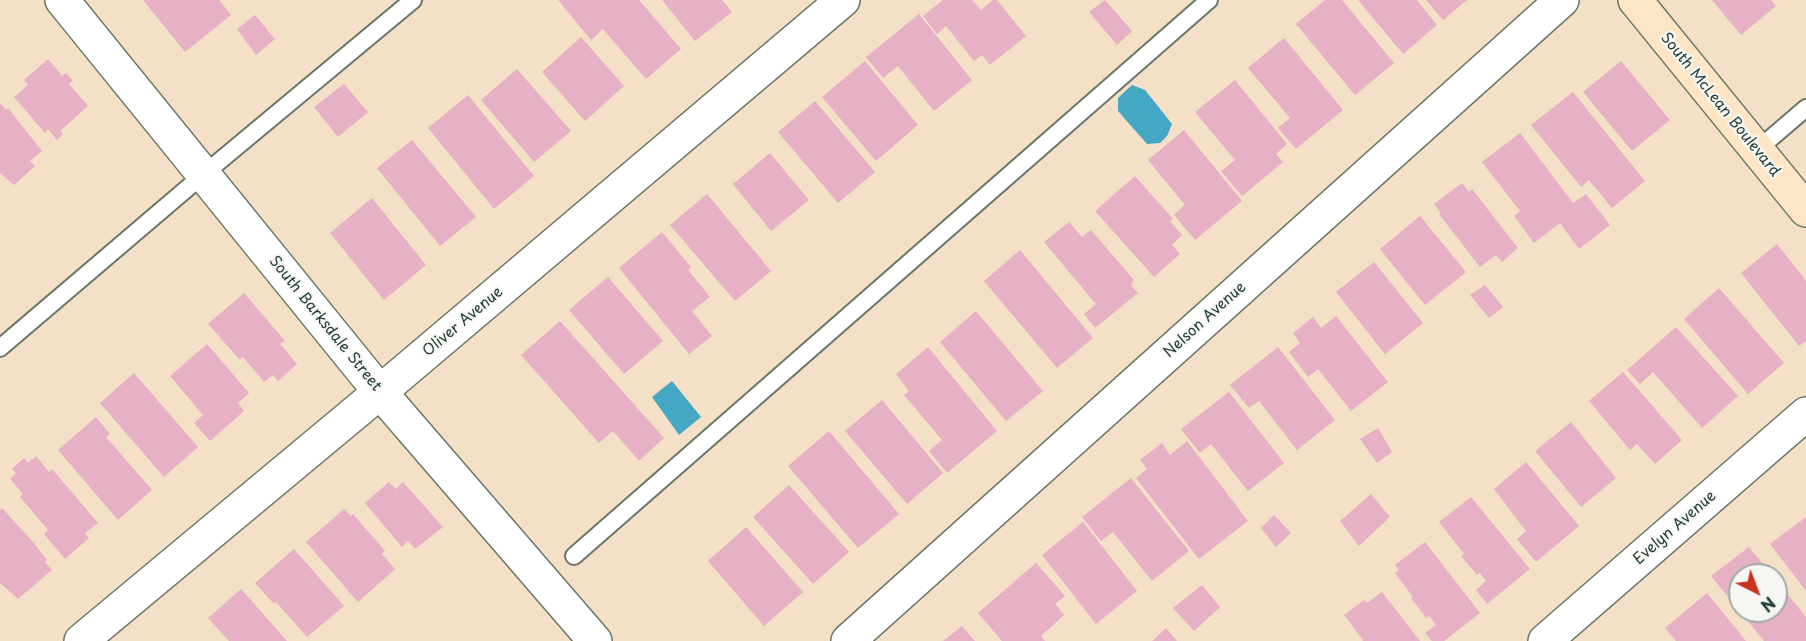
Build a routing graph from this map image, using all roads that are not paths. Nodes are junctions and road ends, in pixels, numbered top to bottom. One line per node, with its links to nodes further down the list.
1 (62, 0): 9 (street, South Barksdale Street)
2 (414, 0): 9 (lane)
3 (843, 0): 12 (street, Oliver Avenue)
4 (1209, 0): 14 (lane)
5 (1562, 0): 17 (street, Nelson Avenue)
6 (1635, 0): 8 (main road, South McLean Boulevard)
7 (1806, 108): 8 (lane)
8 (1757, 150): 10 (main road, South McLean Boulevard)
9 (204, 174): 11 (lane); 12 (street, South Barksdale Street)
10 (1806, 210)
11 (0, 348)
12 (380, 392): 15 (street, Oliver Avenue); 16 (street, South Barksdale Street)
13 (1806, 414): 18 (street, Evelyn Avenue)
14 (574, 556)
15 (81, 641)
16 (595, 641)
17 (848, 641)
18 (1545, 641)

